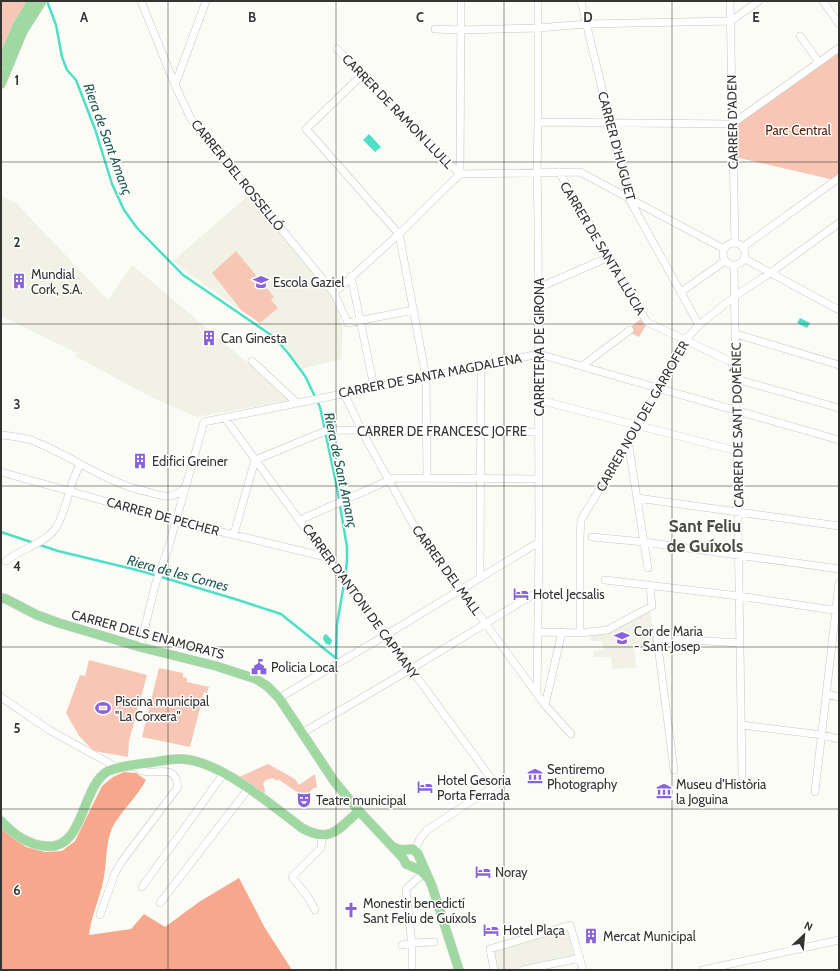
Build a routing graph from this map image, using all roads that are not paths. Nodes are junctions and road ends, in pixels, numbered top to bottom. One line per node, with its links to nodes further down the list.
1 (32, 1): 21 (main road)
2 (42, 1): 23 (main road)
3 (141, 1): 24 (street, CARRER DEL ROSSELLÓ)
4 (206, 1): 24 (street)
5 (461, 1): 16 (street)
6 (538, 1): 14 (street, CARRETERA DE GIRONA)
7 (581, 1): 12 (street, CARRER D'HUGUET)
8 (730, 1): 11 (street, CARRER D'ADEN)
9 (759, 1): 11 (street)
10 (823, 1): 13 (street)
11 (731, 21): 12 (street); 27 (street, CARRER D'ADEN)
12 (586, 24): 14 (street); 26 (street, CARRER D'HUGUET)
13 (839, 24)
14 (538, 28): 16 (street); 25 (street, CARRETERA DE GIRONA)
15 (435, 29): 16 (street)
16 (461, 30): 30 (street)
17 (800, 36): 20 (street)
18 (839, 48): 20 (street)
19 (337, 49): 22 (street, CARRER DE RAMON LLULL)
20 (819, 62): 27 (street)
21 (1, 63)
22 (362, 75): 30 (street, CARRER DE RAMON LLULL); 34 (street)
23 (1, 84)
24 (175, 85): 46 (street, CARRER DEL ROSSELLÓ)
25 (538, 122): 26 (street); 28 (street, CARRETERA DE GIRONA)
26 (610, 123): 27 (street); 32 (street, CARRER D'HUGUET)
27 (732, 124): 35 (street, CARRER D'ADEN)
28 (537, 172): 29 (street); 30 (street); 44 (street, CARRETERA DE GIRONA)
29 (559, 172): 32 (street); 38 (street, CARRER DE SANTA LLÚCIA)
30 (460, 174): 34 (street)
31 (839, 178): 36 (street)
32 (628, 197): 37 (street); 45 (street, CARRER D'HUGUET)
33 (839, 223): 42 (street, CARRER NOU DEL GARROFER)
34 (399, 234): 43 (street); 48 (street)
35 (735, 243): 36 (street); 37 (street)
36 (743, 247): 39 (street)
37 (724, 249): 40 (street)
38 (609, 257): 44 (street); 54 (street, CARRER DE SANTA LLÚCIA)
39 (745, 259): 41 (street); 42 (street)
40 (725, 261): 41 (street); 45 (street)
41 (734, 266): 47 (street, CARRER DE SANT DOMÈNEC)
42 (770, 273): 47 (street, CARRER NOU DEL GARROFER); 49 (street)
43 (351, 276): 46 (street); 50 (street)
44 (538, 288): 55 (street, CARRETERA DE GIRONA)
45 (681, 292): 51 (street, CARRER D'HUGUET)
46 (334, 294): 50 (street, CARRER DEL ROSSELLÓ)
47 (735, 296): 51 (street, CARRER NOU DEL GARROFER); 53 (street, CARRER DE SANT DOMÈNEC)
48 (413, 310): 50 (street); 61 (street)
49 (839, 310)
50 (360, 320): 63 (street)
51 (699, 325): 54 (street, CARRER NOU DEL GARROFER)
52 (630, 330): 60 (street)
53 (736, 334): 57 (street, CARRER DE SANT DOMÈNEC); 58 (street)
54 (685, 340): 57 (street, CARRER DE SANTA LLÚCIA); 64 (street, CARRER NOU DEL GARROFER)
55 (538, 354): 59 (street, CARRER DE SANTA MAGDALENA); 60 (street, CARRER DE SANTA MAGDALENA); 66 (street, CARRETERA DE GIRONA)
56 (252, 361): 67 (street)
57 (736, 364): 62 (street, CARRER DE SANT DOMÈNEC)
58 (839, 364)
59 (481, 366): 61 (street, CARRER DE SANTA MAGDALENA); 74 (street)
60 (582, 366): 64 (street, CARRER DE SANTA MAGDALENA)
61 (426, 377): 63 (street, CARRER DE SANTA MAGDALENA); 73 (street)
62 (736, 379): 68 (street); 69 (street, CARRER DE SANT DOMÈNEC)
63 (374, 387): 65 (street, CARRER DE SANTA MAGDALENA)
64 (658, 388): 69 (street, CARRER DE SANTA MAGDALENA); 71 (street, CARRER NOU DEL GARROFER)
65 (344, 393): 67 (street, CARRER DE SANTA MAGDALENA); 72 (street, CARRER DEL MALL)
66 (539, 400): 71 (street); 75 (street, CARRETERA DE GIRONA)
67 (297, 403): 70 (street, CARRER DE SANTA MAGDALENA)
68 (839, 408)
69 (737, 410): 77 (street, CARRER DE SANTA MAGDALENA); 79 (street, CARRER DE SANT DOMÈNEC)
70 (225, 418): 80 (street, CARRER D'ANTONI DE CAPMANY); 87 (street, CARRER DE SANTA MAGDALENA)
71 (638, 426): 78 (street, CARRER NOU DEL GARROFER); 79 (street)
72 (362, 431): 73 (street, CARRER DE FRANCESC JOFRE); 80 (street, CARRER DE FRANCESC JOFRE); 86 (street, CARRER DEL MALL)
73 (426, 431): 74 (street, CARRER DE FRANCESC JOFRE); 83 (street)
74 (481, 432): 75 (street, CARRER DE FRANCESC JOFRE); 84 (street)
75 (539, 432): 85 (street, CARRETERA DE GIRONA)
76 (1, 435): 81 (street)
77 (839, 440)
78 (628, 441): 89 (street); 116 (street, CARRER NOU DEL GARROFER)
79 (737, 451): 90 (street, CARRER DE SANT DOMÈNEC)
80 (255, 460): 91 (street, CARRER D'ANTONI DE CAPMANY); 94 (street)
81 (80, 465): 87 (street); 88 (street)
82 (1, 472): 88 (street, CARRER DE PECHER)
83 (428, 478): 84 (street); 86 (street)
84 (481, 478): 85 (street); 103 (street)
85 (539, 478): 96 (street, CARRETERA DE GIRONA)
86 (388, 480): 91 (street); 107 (street, CARRER DEL MALL)
87 (185, 488): 92 (street)
88 (70, 491): 92 (street, CARRER DE PECHER); 100 (street)
89 (637, 498): 90 (street); 97 (street)
90 (738, 513): 93 (street); 98 (street, CARRER DE SANT DOMÈNEC)
91 (300, 520): 99 (street, CARRER D'ANTONI DE CAPMANY)
92 (176, 521): 94 (street, CARRER DE PECHER); 119 (street)
93 (839, 526)
94 (234, 534): 99 (street, CARRER DE PECHER)
95 (592, 537): 97 (street)
96 (539, 542): 103 (street); 108 (street, CARRETERA DE GIRONA)
97 (644, 542): 98 (street); 101 (street)
98 (739, 555): 102 (street); 110 (street, CARRER DE SANT DOMÈNEC)
99 (326, 556): 117 (street, CARRER D'ANTONI DE CAPMANY)
100 (6, 561)
101 (648, 568)
102 (839, 569)
103 (480, 578): 107 (street)
104 (605, 580): 106 (street)
105 (839, 582): 112 (street)
106 (650, 586): 110 (street); 116 (street)
107 (461, 590): 113 (street, CARRER DEL MALL); 117 (street)
108 (539, 590): 113 (street); 114 (street, CARRETERA DE GIRONA)
109 (1, 591): 111 (main road, CARRER DELS ENAMORATS)
110 (739, 596): 112 (street); 118 (street, CARRER DE SANT DOMÈNEC)
111 (4, 599): 119 (main road, CARRER DELS ENAMORATS)
112 (837, 610): 122 (street)
113 (486, 624): 120 (street); 121 (street, CARRER DEL MALL)
114 (538, 632): 115 (street); 121 (street, CARRETERA DE GIRONA)
115 (562, 632): 116 (street); 126 (street)
116 (580, 633)
117 (386, 635): 120 (street, CARRER D'ANTONI DE CAPMANY); 125 (street)
118 (740, 643): 127 (street, CARRER DE SANT DOMÈNEC); 134 (street)
119 (140, 647): 125 (main road, CARRER DELS ENAMORATS)
120 (411, 669): 128 (street); 142 (street, CARRER D'ANTONI DE CAPMANY)
121 (537, 694): 126 (street, CARRER DEL MALL)
122 (826, 694): 124 (street); 130 (street)
123 (1, 697): 133 (street)
124 (839, 697)
125 (279, 698): 128 (main road, CARRER DELS ENAMORATS)
126 (545, 705): 129 (street, CARRER DEL MALL)
127 (741, 725): 130 (street); 136 (street, CARRER DE SANT DOMÈNEC)
128 (302, 733): 139 (main road, CARRER DELS ENAMORATS)
129 (571, 734)
130 (822, 735): 131 (street); 138 (street)
131 (839, 738)
132 (132, 765): 133 (main road); 135 (main road); 148 (street)
133 (118, 768): 140 (main road)
134 (674, 770)
135 (224, 773): 137 (main road); 145 (street)
136 (742, 776)
137 (248, 789): 141 (main road); 146 (street)
138 (816, 792)
139 (359, 811): 141 (main road); 142 (main road, CARRER DELS ENAMORATS)
140 (1, 821)
141 (322, 836): 147 (street)
142 (411, 853): 143 (main road); 143 (main road, CARRER DELS ENAMORATS); 144 (main road)
143 (411, 866): 144 (main road, CARRER DELS ENAMORATS)
144 (426, 876): 151 (street); 156 (main road)
145 (142, 888)
146 (160, 903)
147 (315, 910)
148 (100, 915)
149 (839, 940): 160 (street)
150 (434, 942): 151 (street)
151 (412, 943): 152 (street); 155 (street)
152 (402, 945)
153 (580, 958): 154 (street); 157 (street); 159 (street)
154 (542, 968): 158 (street)
155 (412, 970)
156 (459, 970)
157 (494, 970)
158 (523, 970)
159 (583, 970)
160 (703, 970)

